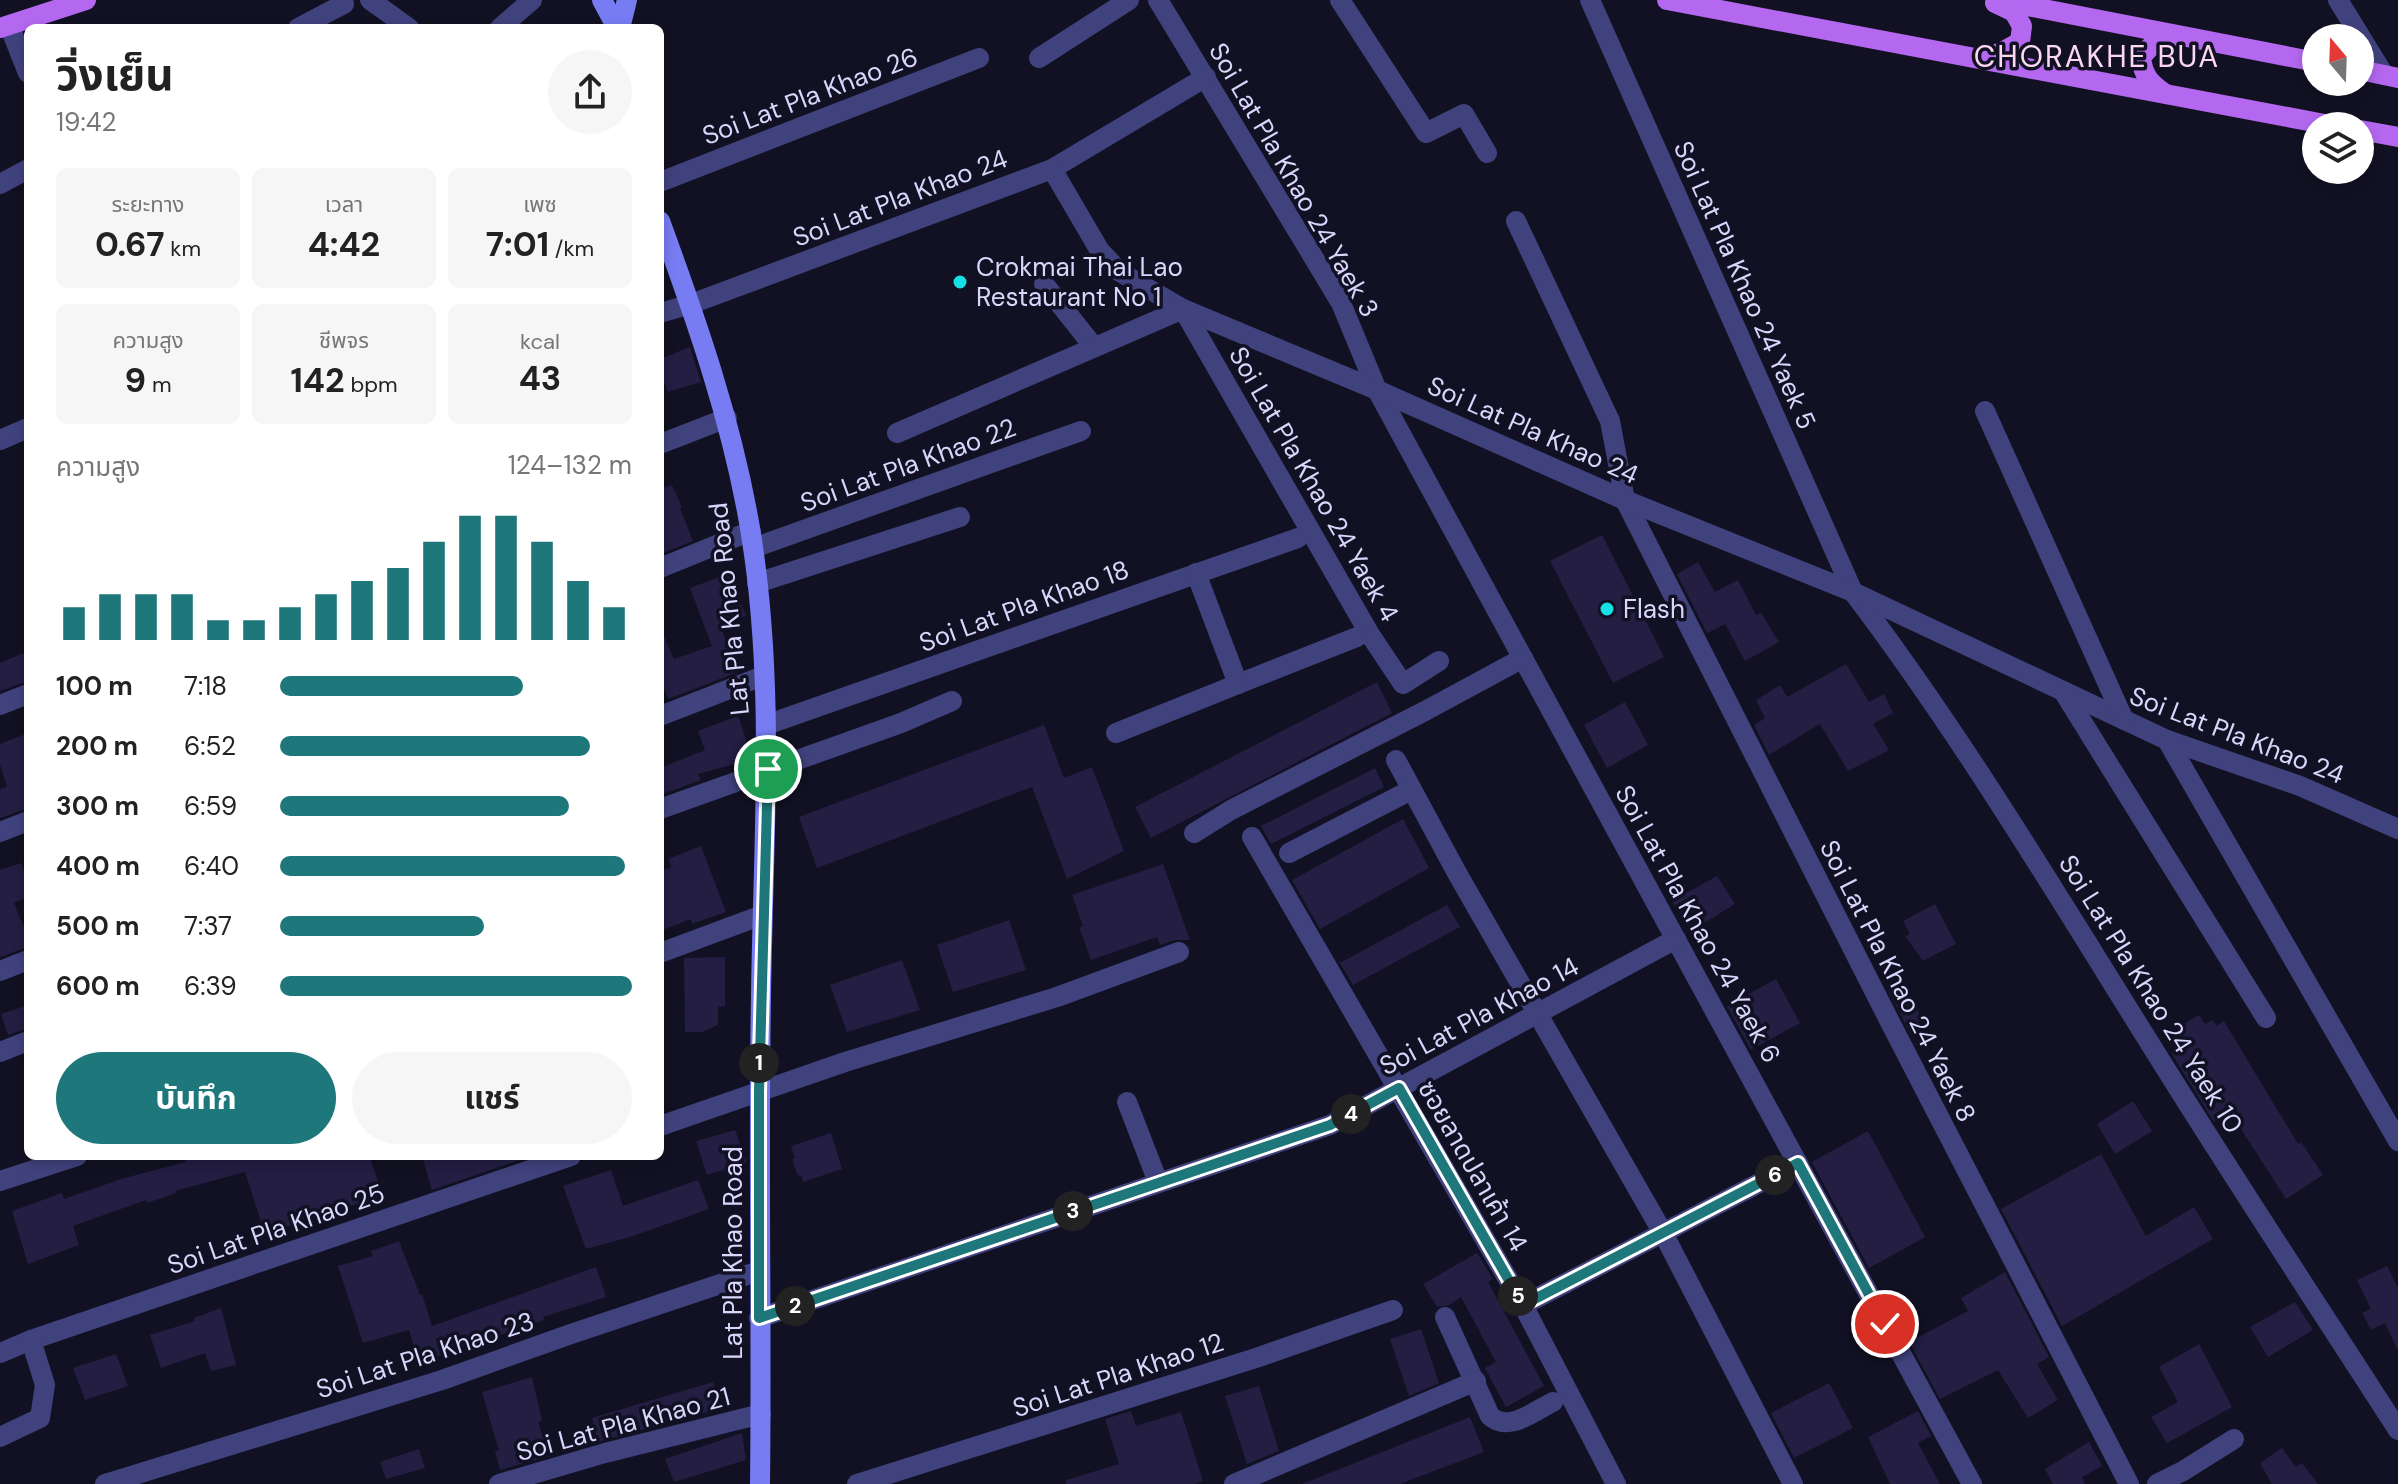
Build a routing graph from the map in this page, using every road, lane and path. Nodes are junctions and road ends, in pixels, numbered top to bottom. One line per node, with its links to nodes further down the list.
1 (86, 0): 22 (main road)
2 (370, 0): 17 (street)
3 (532, 0): 18 (street)
4 (602, 0): 19 (main road)
5 (616, 0): 20 (main road)
6 (627, 0): 21 (main road)
7 (1129, 0): 25 (street)
8 (1158, 0): 30 (street, Soi Lat Pla Khao 24 Yaek 3)
9 (1340, 0): 35 (street)
10 (1590, 0): 62 (street, Soi Lat Pla Khao 24 Yaek 5)
11 (1667, 0): 26 (main road)
12 (1988, 0): 26 (main road)
13 (1997, 0): 23 (main road)
14 (2338, 0): 29 (street)
15 (346, 1): 16 (street)
16 (305, 24)
17 (403, 24)
18 (505, 24)
19 (617, 24)
20 (619, 24)
21 (620, 24)
22 (5, 26): 28 (street)
23 (2184, 36): 27 (main road); 31 (main road)
24 (979, 58): 38 (street, Soi Lat Pla Khao 26)
25 (1039, 58)
26 (1971, 59): 31 (main road)
27 (2302, 59)
28 (24, 65)
29 (2391, 76)
30 (1206, 77): 36 (street); 47 (street, Soi Lat Pla Khao 24 Yaek 3)
31 (2168, 95): 32 (main road)
32 (2302, 120)
33 (2374, 133): 34 (main road)
34 (2397, 138)
35 (1487, 153)
36 (1052, 169): 43 (street, Soi Lat Pla Khao 24); 44 (street, Soi Lat Pla Khao 24)
37 (24, 171): 39 (street)
38 (664, 180)
39 (0, 184)
40 (1516, 221): 55 (street, Soi Lat Pla Khao 24 Yaek 8)
41 (664, 232): 43 (main road, Lat Pla Khao Road)
42 (1044, 284): 46 (street)
43 (691, 304): 45 (street, Soi Lat Pla Khao 24); 49 (main road, Lat Pla Khao Road)
44 (1183, 309): 46 (street); 47 (street, Soi Lat Pla Khao 24); 65 (street, Soi Lat Pla Khao 24 Yaek 4)
45 (664, 312)
46 (1094, 347): 52 (street)
47 (1377, 390): 55 (street, Soi Lat Pla Khao 24); 64 (street, Soi Lat Pla Khao 24 Yaek 6)
48 (1985, 411): 73 (street)
49 (727, 418): 54 (street); 58 (main road, Lat Pla Khao Road)
50 (24, 430): 53 (street)
51 (1081, 431): 58 (street, Soi Lat Pla Khao 22)
52 (897, 433)
53 (0, 440)
54 (664, 442)
55 (1625, 500): 62 (street, Soi Lat Pla Khao 24); 129 (street, Soi Lat Pla Khao 24 Yaek 8)
56 (960, 517): 61 (street)
57 (1298, 538): 60 (street, Soi Lat Pla Khao 18)
58 (752, 539): 59 (street, Soi Lat Pla Khao 22); 61 (main road, Lat Pla Khao Road)
59 (664, 567)
60 (1196, 573): 67 (street); 74 (street, Soi Lat Pla Khao 18)
61 (757, 583): 66 (main road, Lat Pla Khao Road)
62 (1853, 592): 68 (street, Soi Lat Pla Khao 24); 118 (street, Soi Lat Pla Khao 24 Yaek 10)
63 (1357, 637): 67 (street)
64 (1523, 658): 84 (street); 88 (street, Soi Lat Pla Khao 24 Yaek 6)
65 (1439, 661)
66 (763, 676): 72 (street); 74 (main road, Lat Pla Khao Road)
67 (1238, 684): 75 (street)
68 (2063, 691): 73 (street, Soi Lat Pla Khao 24); 94 (street)
69 (24, 696): 71 (street)
70 (952, 701): 78 (street)
71 (0, 705)
72 (664, 714)
73 (2124, 720): 76 (street, Soi Lat Pla Khao 24)
74 (766, 725): 78 (main road, Lat Pla Khao Road)
75 (1116, 733)
76 (2167, 740): 82 (street, Soi Lat Pla Khao 24); 101 (street)
77 (1396, 760): 79 (street)
78 (768, 769): 80 (street); 87 (main road, Lat Pla Khao Road)
79 (1411, 790): 86 (street); 93 (street)
80 (664, 808)
81 (24, 823): 83 (street)
82 (2398, 829)
83 (0, 832)
84 (1194, 833)
85 (1252, 837): 97 (street, ซอยลาดปลาเค้า 14)
86 (1289, 853)
87 (762, 915): 89 (street); 98 (main road, Lat Pla Khao Road)
88 (1676, 939): 93 (street, Soi Lat Pla Khao 14); 104 (street, Soi Lat Pla Khao 24 Yaek 6)
89 (664, 952)
90 (1179, 952): 98 (street)
91 (24, 962): 92 (street)
92 (0, 971)
93 (1537, 1015): 97 (street, Soi Lat Pla Khao 14); 107 (street)
94 (2266, 1018)
95 (24, 1043): 96 (street)
96 (0, 1052)
97 (1399, 1088): 106 (street, Soi Lat Pla Khao 14); 109 (street, ซอยลาดปลาเค้า 14)
98 (759, 1092): 100 (street); 108 (main road, Lat Pla Khao Road)
99 (1127, 1102): 106 (street)
100 (664, 1125)
101 (2398, 1141)
102 (52, 1160): 105 (street)
103 (559, 1160): 113 (street, Soi Lat Pla Khao 25)
104 (1798, 1163): 107 (street); 128 (street, Soi Lat Pla Khao 24 Yaek 6)
105 (0, 1181)
106 (1158, 1182): 112 (street, Soi Lat Pla Khao 14)
107 (1663, 1233): 109 (street); 127 (street)
108 (759, 1271): 112 (main road, Lat Pla Khao Road); 121 (street, Soi Lat Pla Khao 23)
109 (1523, 1305): 126 (street, ซอยลาดปลาเค้า 14)
110 (1393, 1310): 124 (street, Soi Lat Pla Khao 12)
111 (1445, 1317): 115 (street)
112 (759, 1318): 117 (main road, Lat Pla Khao Road)
113 (31, 1340): 114 (street, Soi Lat Pla Khao 25); 119 (street)
114 (0, 1353)
115 (1476, 1381): 116 (street); 125 (street)
116 (1553, 1402)
117 (761, 1414): 122 (street, Soi Lat Pla Khao 21); 123 (main road, Lat Pla Khao Road)
118 (2398, 1430)
119 (0, 1437)
120 (2234, 1439): 130 (street)
121 (105, 1484)
122 (499, 1484)
123 (760, 1484)
124 (857, 1484)
125 (1234, 1484)
126 (1616, 1484)
127 (1793, 1484)
128 (1972, 1484)
129 (2129, 1484)
130 (2157, 1484)

